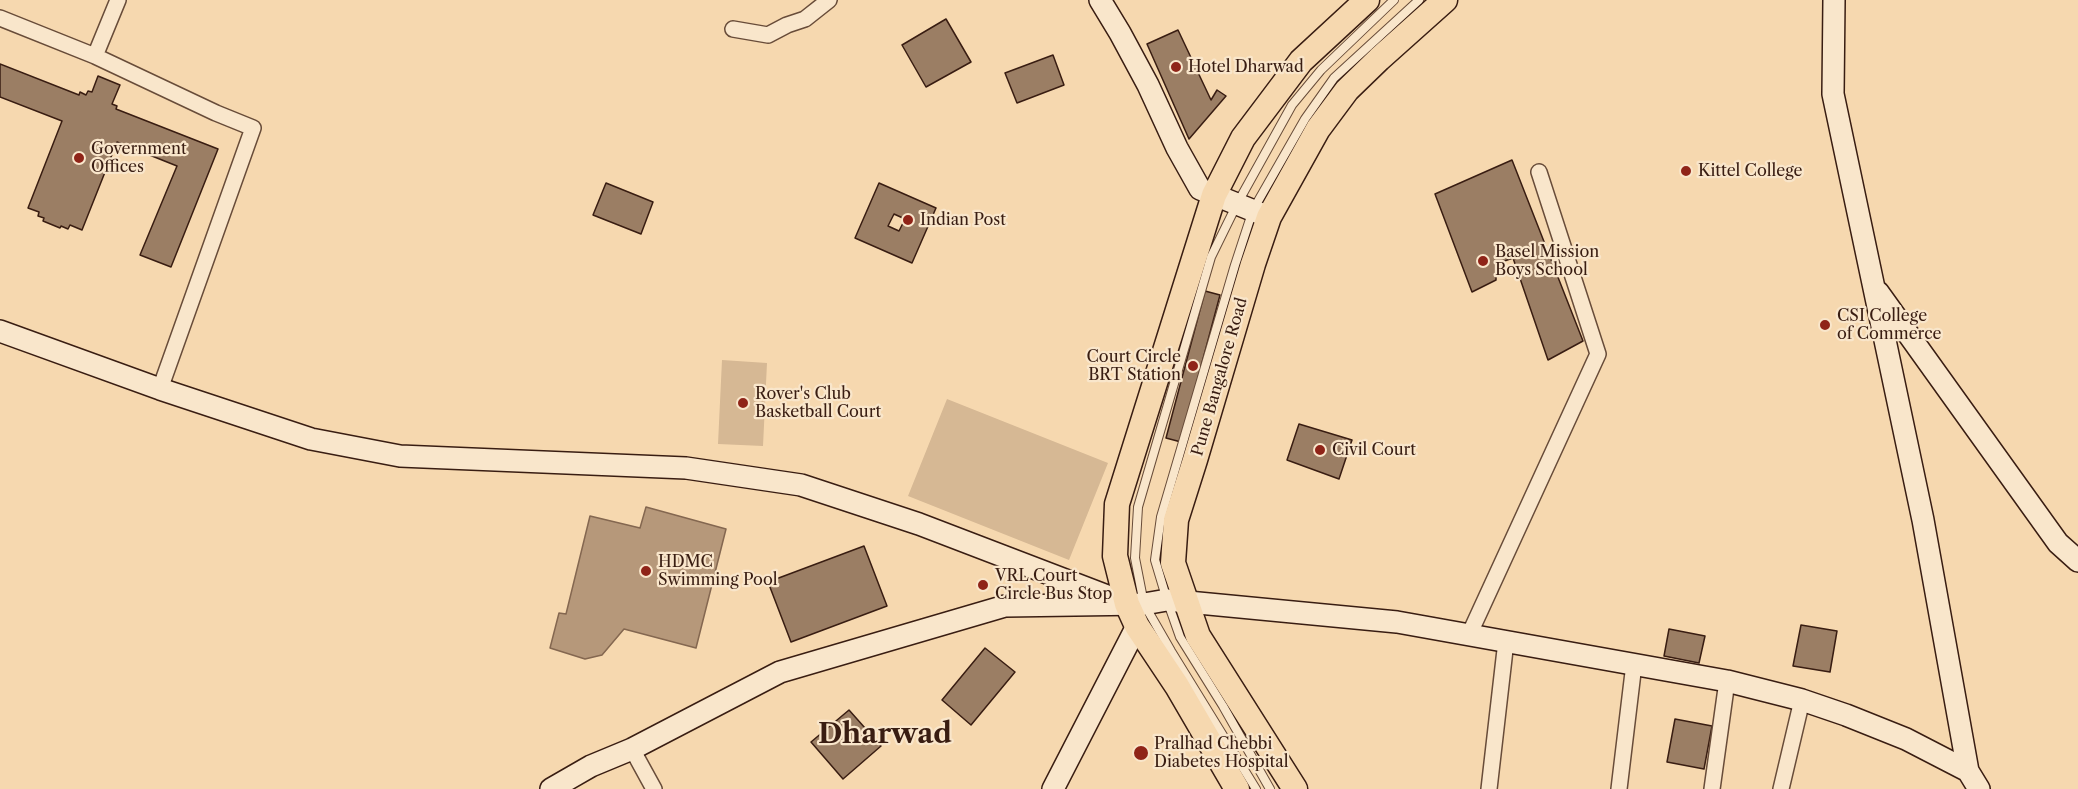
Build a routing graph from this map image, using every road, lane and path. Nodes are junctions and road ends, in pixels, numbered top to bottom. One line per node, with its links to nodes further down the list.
1 (118, 0): 11 (street)
2 (829, 0): 10 (street)
3 (1100, 0): 13 (street)
4 (1367, 0): 13 (main road)
5 (1394, 0): 14 (lane)
6 (1419, 0): 14 (lane)
7 (1445, 0): 14 (main road, Pune Bangalore Road)
8 (1834, 0): 15 (street)
9 (0, 18): 11 (street)
10 (733, 29)
11 (95, 56): 17 (street)
12 (1539, 172): 21 (street)
13 (1214, 195): 14 (street); 20 (main road)
14 (1253, 210): 19 (main road, Pune Bangalore Road); 20 (lane)
15 (1873, 284): 18 (street); 27 (street)
16 (0, 331): 17 (street)
17 (160, 389): 20 (street)
18 (2078, 561)
19 (1176, 601): 20 (street); 21 (street); 33 (lane); 34 (main road, Pune Bangalore Road)
20 (1136, 611): 26 (street); 30 (street); 31 (main road); 32 (lane)
21 (1470, 635): 22 (street)
22 (1506, 641): 23 (street); 35 (street)
23 (1634, 664): 24 (street); 36 (street)
24 (1727, 681): 25 (street); 37 (street)
25 (1802, 700): 27 (street); 38 (street)
26 (632, 749): 28 (street); 29 (street)
27 (1973, 780)
28 (551, 789)
29 (654, 789)
30 (1053, 789)
31 (1236, 789)
32 (1256, 789)
33 (1270, 789)
34 (1295, 789)
35 (1490, 789)
36 (1619, 789)
37 (1712, 789)
38 (1781, 789)

